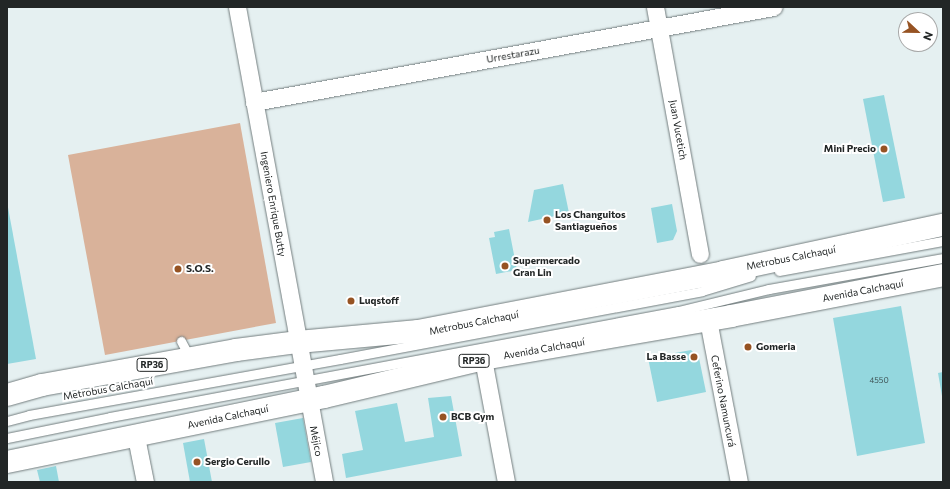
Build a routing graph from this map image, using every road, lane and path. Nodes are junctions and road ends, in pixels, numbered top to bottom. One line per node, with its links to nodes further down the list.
1 (237, 7): 5 (street, Ingeniero Enrique Butty)
2 (656, 7): 4 (street, Juan Vucetich)
3 (773, 7): 4 (street, Urrestarazu)
4 (659, 28): 5 (street, Urrestarazu); 8 (street, Juan Vucetich)
5 (254, 102): 12 (street, Ingeniero Enrique Butty)
6 (943, 225): 12 (main road, RP36)
7 (943, 241): 14 (lane, Metrobus Calchaquí)
8 (700, 254)
9 (943, 258): 14 (lane, Metrobus Calchaquí)
10 (943, 275): 11 (main road, Avenida Calchaquí / RP36)
11 (708, 320): 13 (main road, Avenida Calchaquí / RP36); 23 (street, Ceferino Namuncurá)
12 (298, 342): 14 (street, Ingeniero Enrique Butty); 15 (main road, RP36)
13 (483, 359): 14 (main road, Avenida Calchaquí / RP36); 22 (street)
14 (306, 382): 16 (lane, Metrobus Calchaquí); 17 (main road, Avenida Calchaquí / RP36); 18 (lane, Metrobus Calchaquí); 21 (street, Méjico)
15 (7, 395)
16 (7, 421)
17 (136, 436): 19 (main road, Avenida Calchaquí / RP36); 20 (street)
18 (7, 438)
19 (7, 462)
20 (145, 482)
21 (324, 482)
22 (506, 482)
23 (739, 482)

